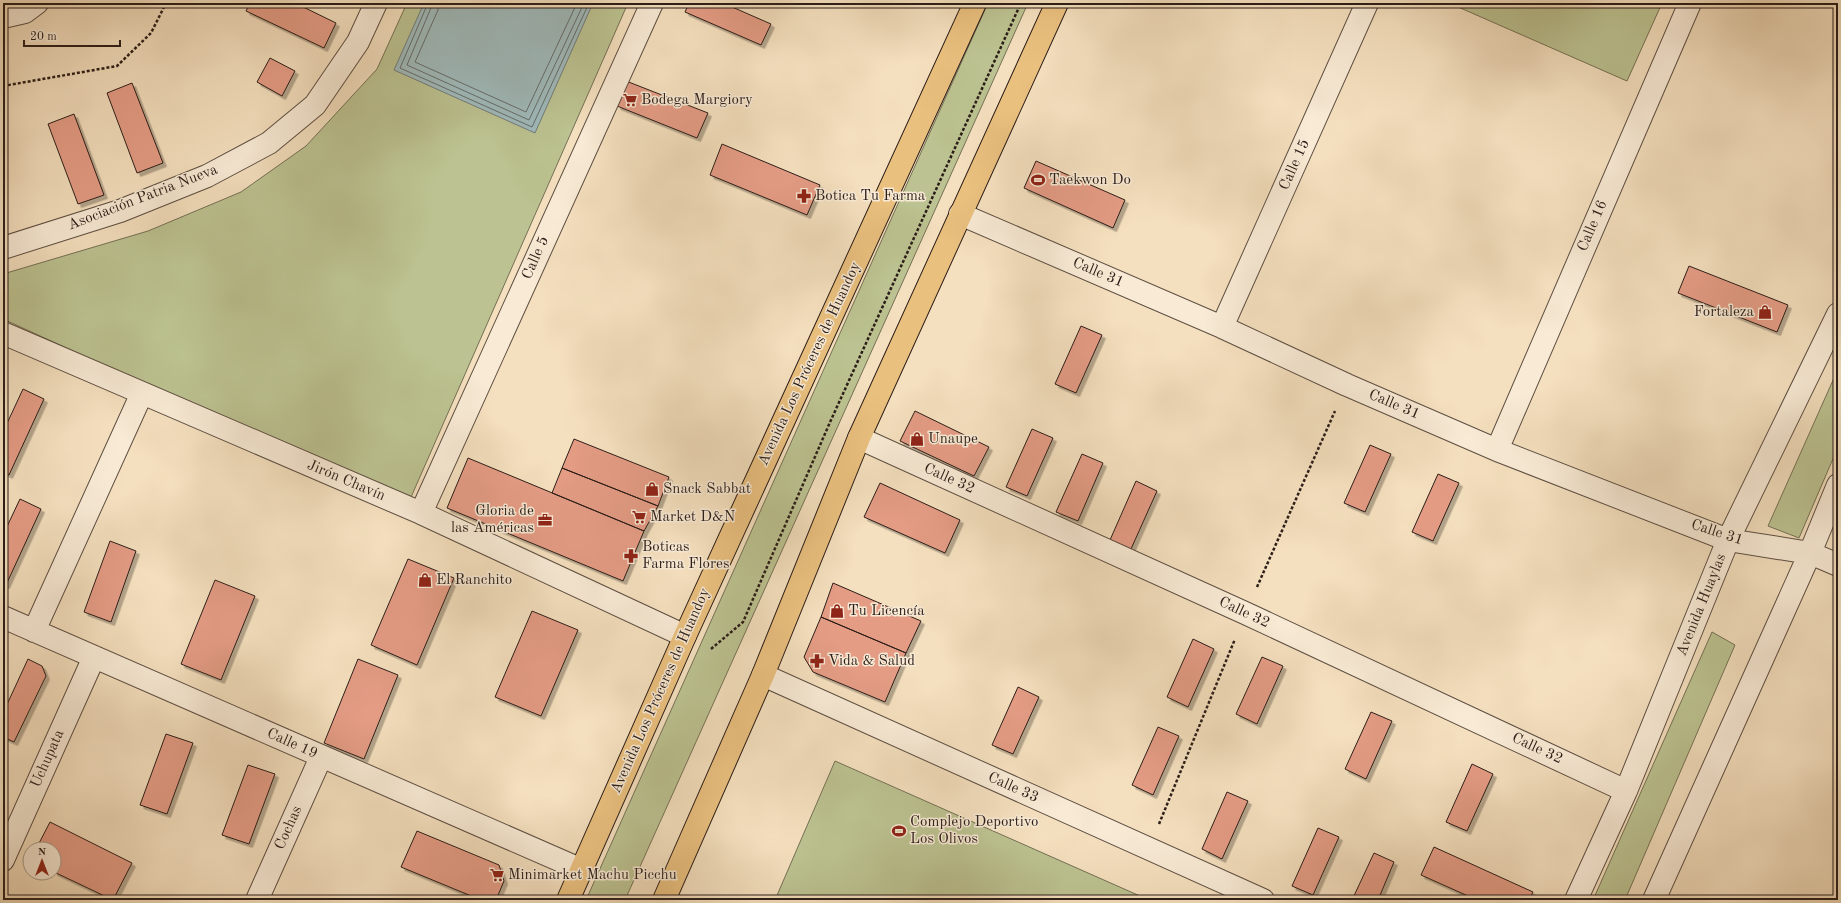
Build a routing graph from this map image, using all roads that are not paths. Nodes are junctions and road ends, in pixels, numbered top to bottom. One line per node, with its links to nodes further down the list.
1 (37, 3): 8 (street)
2 (376, 3): 10 (street, Asociación Patria Nueva)
3 (652, 3): 18 (street, Calle 5)
4 (975, 3): 24 (main road, Avenida Los Próceres de Huandoy)
5 (1057, 3): 9 (main road)
6 (1367, 3): 12 (street, Calle 15)
7 (1690, 3): 16 (street, Calle 16)
8 (3, 17)
9 (960, 214): 12 (street, Calle 31); 15 (main road)
10 (3, 248)
11 (1838, 314): 19 (street, Avenida Huaylas)
12 (1222, 327): 16 (street, Calle 31)
13 (3, 333): 14 (street, Jirón Chavín)
14 (142, 393): 18 (street, Jirón Chavín); 23 (street)
15 (859, 438): 26 (main road); 28 (street, Calle 32)
16 (1497, 450): 19 (street, Calle 31)
17 (1838, 485): 20 (street)
18 (421, 513): 24 (street, Jirón Chavín)
19 (1728, 540): 20 (street, Calle 31); 28 (street, Avenida Huaylas)
20 (1810, 553): 21 (street, Calle 31); 36 (street)
21 (1838, 565)
22 (3, 617): 23 (street, Calle 19)
23 (34, 631): 25 (street, Calle 19)
24 (685, 636): 30 (main road, Avenida Los Próceres de Huandoy)
25 (94, 657): 27 (street, Calle 19); 29 (street, Uchupata)
26 (763, 675): 33 (main road); 34 (street, Calle 33)
27 (321, 757): 30 (street, Calle 19); 31 (street, Cochas)
28 (1626, 791): 35 (street, Avenida Huaylas)
29 (3, 860)
30 (582, 870): 32 (main road, Avenida Los Próceres de Huandoy)
31 (257, 900)
32 (568, 900)
33 (664, 900)
34 (1264, 900)
35 (1576, 900)
36 (1654, 900)

